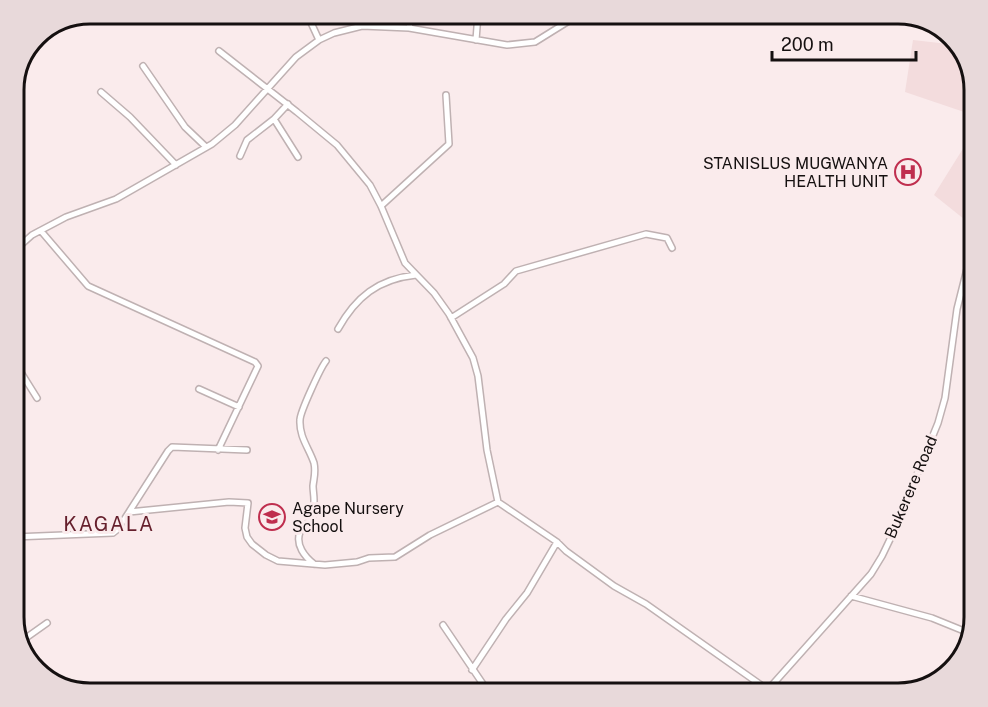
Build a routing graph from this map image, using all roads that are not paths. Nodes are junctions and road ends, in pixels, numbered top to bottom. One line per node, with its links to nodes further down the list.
1 (312, 24): 6 (street)
2 (410, 24): 5 (street)
3 (477, 24): 7 (street)
4 (564, 24): 7 (street)
5 (409, 28): 6 (street); 7 (street)
6 (320, 40): 10 (street)
7 (476, 40)
8 (219, 51): 10 (street)
9 (143, 66): 15 (street)
10 (268, 88): 13 (street); 15 (street)
11 (101, 92): 18 (street)
12 (446, 94): 19 (street)
13 (288, 104): 14 (street); 19 (street)
14 (274, 119): 16 (street); 17 (street)
15 (206, 147): 18 (street)
16 (240, 156)
17 (298, 157)
18 (176, 165): 20 (street)
19 (381, 206): 23 (street)
20 (41, 231): 21 (street); 31 (street)
21 (24, 242)
22 (672, 248): 25 (street)
23 (416, 275): 25 (street); 26 (street)
24 (964, 284): 39 (street, Bukerere Road)
25 (451, 318): 34 (street)
26 (338, 329)
27 (326, 361): 38 (street)
28 (24, 377): 30 (street)
29 (199, 389): 31 (street)
30 (37, 398)
31 (239, 407): 32 (street)
32 (218, 450): 33 (street); 35 (street)
33 (247, 450)
34 (498, 502): 37 (street); 38 (street)
35 (129, 512): 36 (street); 38 (street)
36 (24, 537)
37 (557, 542): 44 (street); 46 (street)
38 (314, 564)
39 (851, 596): 42 (street); 47 (street, Bukerere Road)
40 (47, 623): 43 (street)
41 (443, 625): 44 (street)
42 (962, 630)
43 (27, 637)
44 (472, 670): 45 (street)
45 (482, 683)
46 (754, 683)
47 (774, 683)

